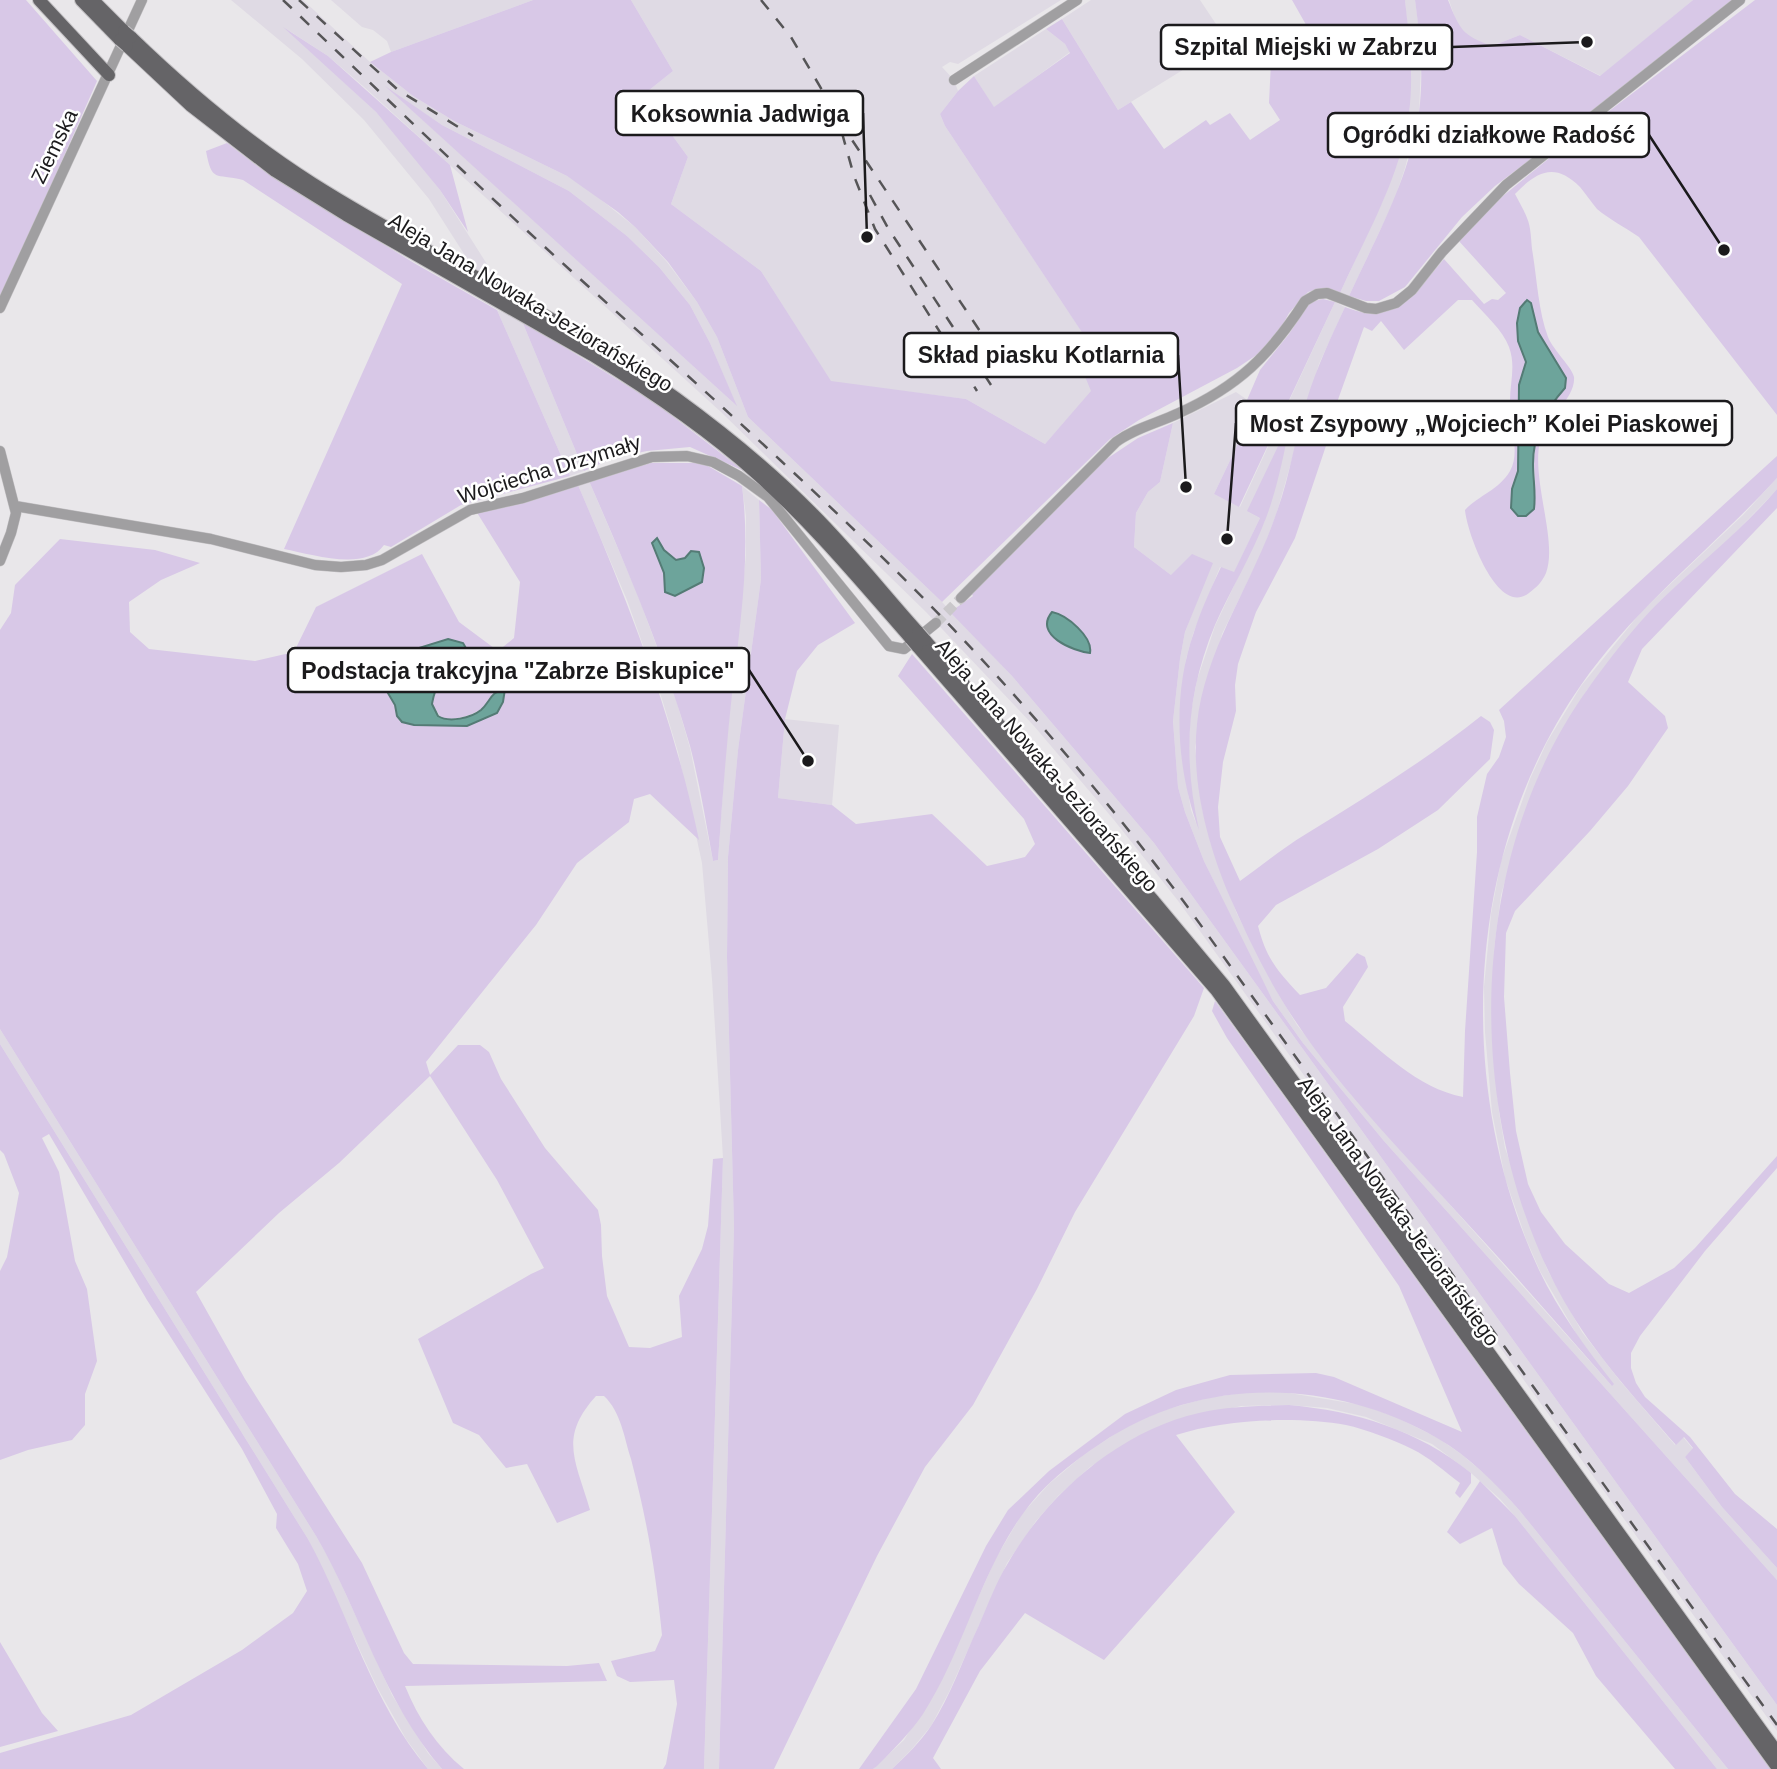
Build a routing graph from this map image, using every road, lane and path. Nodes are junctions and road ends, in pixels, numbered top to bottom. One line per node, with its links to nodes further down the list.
1 (39, 0): 8 (main road)
2 (80, 0): 7 (main road, Aleja Jana Nowaka-Jeziorańskiego)
3 (93, 0): 7 (main road, Aleja Jana Nowaka-Jeziorańskiego)
4 (142, 0): 8 (street, Ziemska)
5 (1077, 0): 9 (street)
6 (1740, 0): 14 (street)
7 (125, 39): 16 (main road, Aleja Jana Nowaka-Jeziorańskiego)
8 (109, 75): 10 (street, Ziemska)
9 (954, 80)
10 (0, 308)
11 (0, 451): 12 (street)
12 (15, 506): 13 (street); 15 (street, Wojciecha Drzymały)
13 (0, 560)
14 (961, 598)
15 (936, 623)
16 (918, 639): 17 (main road, Aleja Jana Nowaka-Jeziorańskiego); 18 (main road, Aleja Jana Nowaka-Jeziorańskiego)
17 (1777, 1752)
18 (1777, 1767)

